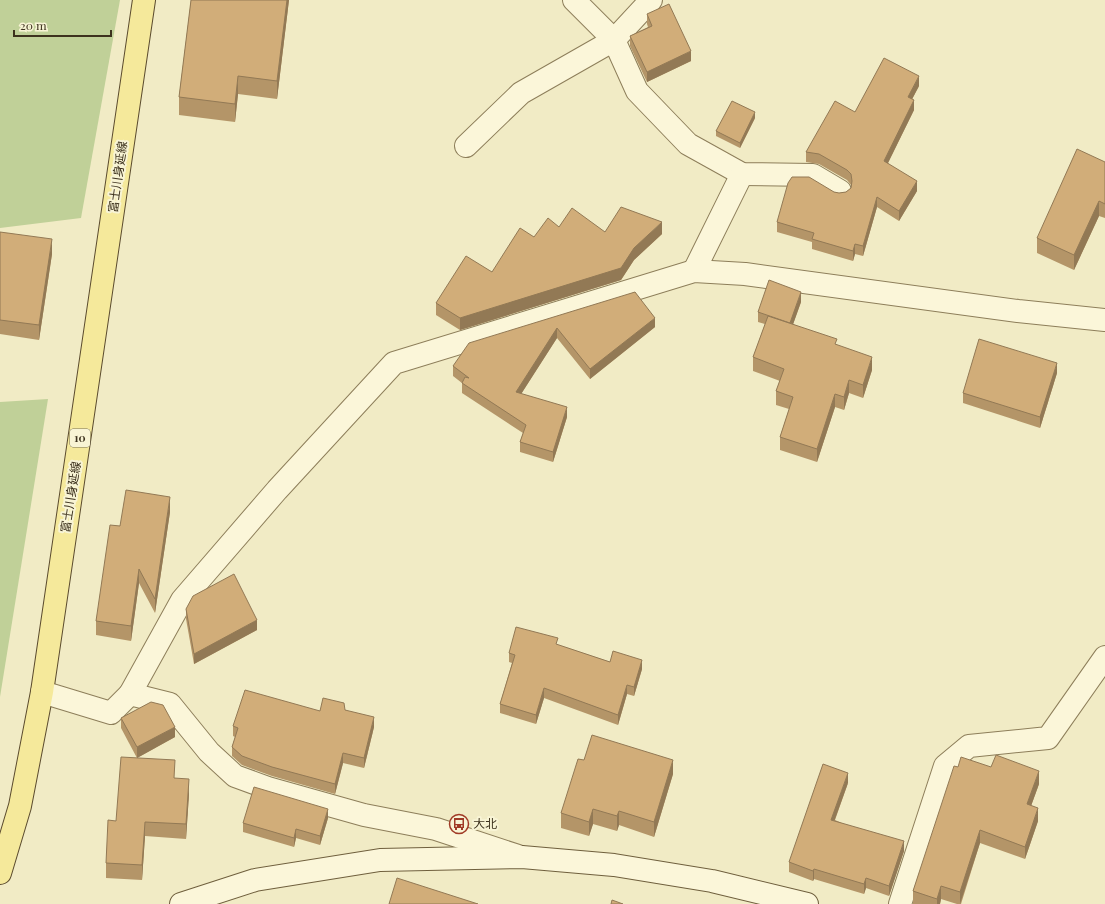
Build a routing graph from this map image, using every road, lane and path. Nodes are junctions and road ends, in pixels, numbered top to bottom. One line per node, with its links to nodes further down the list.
1 (144, 0): 11 (main road, 富士川身延線 / 10)
2 (574, 0): 4 (street)
3 (651, 0): 4 (street)
4 (614, 40): 5 (street); 6 (street)
5 (466, 146)
6 (742, 174): 7 (street); 8 (street)
7 (840, 191)
8 (694, 271): 9 (street); 12 (street)
9 (1105, 320)
10 (1105, 657): 17 (street)
11 (42, 692): 12 (street); 14 (main road, 富士川身延線 / 10)
12 (130, 694): 13 (street)
13 (522, 857): 15 (street); 16 (street)
14 (0, 873)
15 (181, 904)
16 (807, 904)
17 (900, 904)

